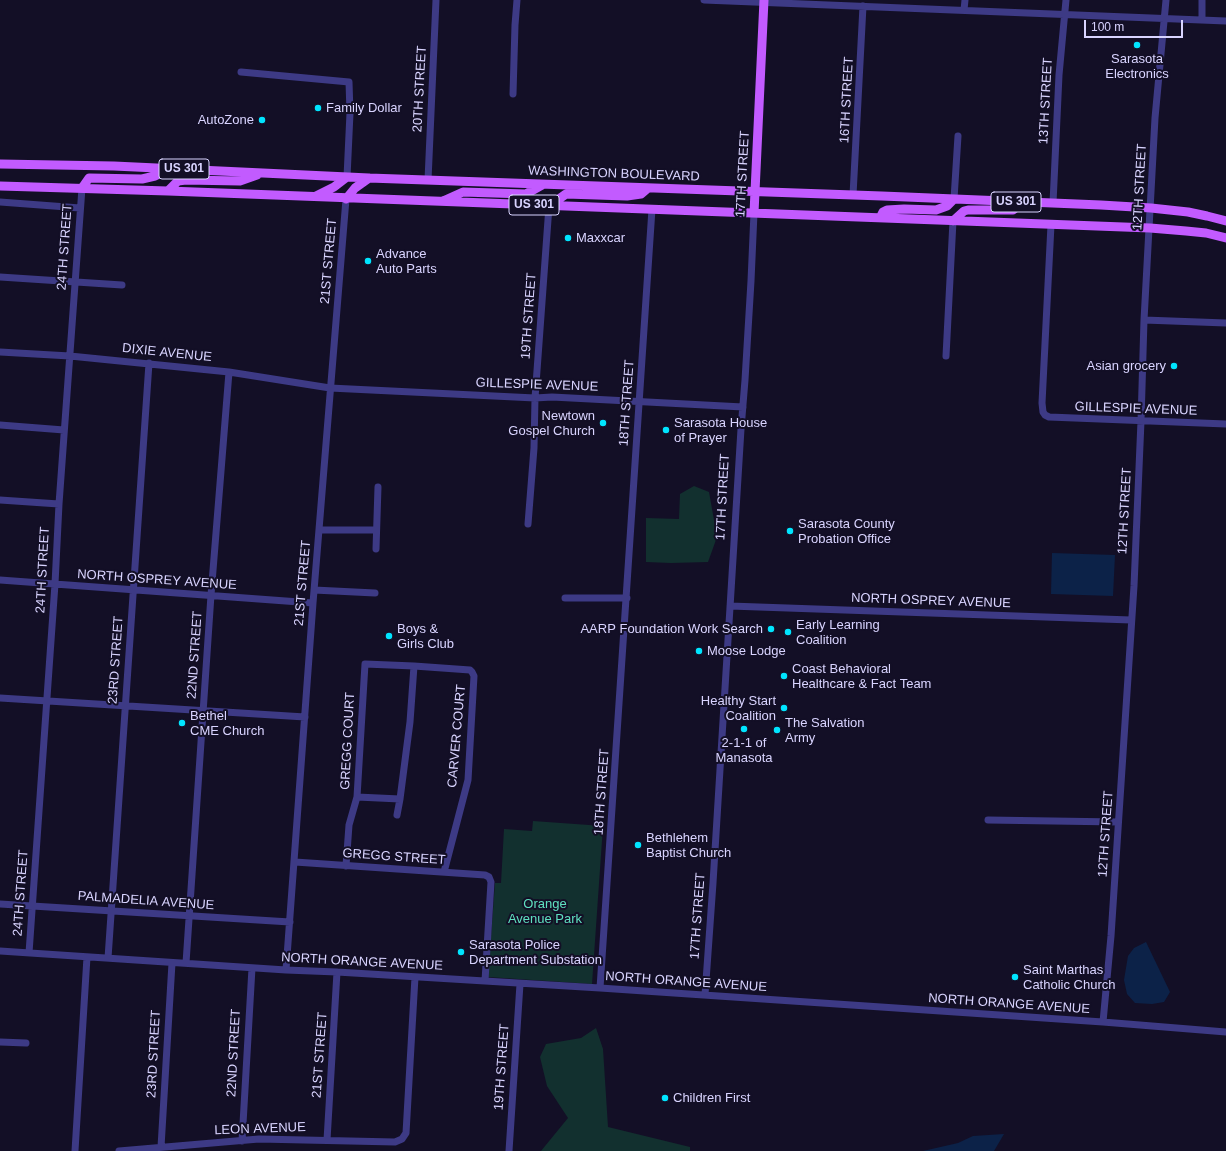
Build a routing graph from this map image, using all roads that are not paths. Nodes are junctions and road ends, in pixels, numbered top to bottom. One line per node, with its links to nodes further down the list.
1 (436, 0): 23 (street, 20TH STREET)
2 (517, 0): 16 (street)
3 (704, 0): 8 (street)
4 (965, 0): 10 (street)
5 (1066, 0): 11 (street, 13TH STREET)
6 (1166, 0): 12 (street, 12TH STREET)
7 (1202, 0): 13 (street)
8 (764, 1): 9 (street); 29 (main road, 17TH STREET)
9 (864, 6): 10 (street); 30 (street, 16TH STREET)
10 (964, 10): 11 (street)
11 (1064, 15): 12 (street); 37 (street, 13TH STREET)
12 (1164, 19): 13 (street); 40 (street, 12TH STREET)
13 (1202, 20): 14 (street)
14 (1226, 21)
15 (241, 72): 21 (street)
16 (513, 94)
17 (958, 136): 33 (street)
18 (0, 164): 19 (main road, WASHINGTON BOULEVARD / US 301)
19 (169, 169): 20 (main road, WASHINGTON BOULEVARD / US 301); 26 (main road)
20 (260, 173): 21 (main road, WASHINGTON BOULEVARD / US 301); 28 (main road)
21 (347, 177): 22 (main road, WASHINGTON BOULEVARD / US 301); 31 (main road)
22 (369, 178): 23 (main road, WASHINGTON BOULEVARD / US 301); 32 (main road)
23 (428, 180): 24 (main road, WASHINGTON BOULEVARD / US 301)
24 (543, 185): 27 (main road, WASHINGTON BOULEVARD / US 301); 35 (main road)
25 (0, 186): 26 (main road, US 301)
26 (82, 188): 28 (main road, US 301); 39 (street, 24TH STREET)
27 (648, 188): 29 (main road, WASHINGTON BOULEVARD / US 301); 38 (main road)
28 (168, 191): 31 (main road, US 301)
29 (755, 191): 30 (main road, WASHINGTON BOULEVARD / US 301); 42 (main road, 17TH STREET)
30 (853, 195): 33 (main road, WASHINGTON BOULEVARD / US 301)
31 (315, 197): 32 (main road, US 301)
32 (346, 198): 35 (main road, US 301); 59 (street, 21ST STREET)
33 (954, 199): 36 (main road, WASHINGTON BOULEVARD / US 301); 43 (main road)
34 (0, 202): 39 (street)
35 (442, 202): 38 (main road, US 301)
36 (1023, 202): 37 (main road, WASHINGTON BOULEVARD / US 301); 44 (main road)
37 (1053, 204): 40 (main road, WASHINGTON BOULEVARD / US 301)
38 (549, 206): 41 (main road, US 301); 60 (street, 19TH STREET)
39 (80, 208): 50 (street, 24TH STREET)
40 (1151, 208): 45 (main road, WASHINGTON BOULEVARD / US 301); 47 (street, 12TH STREET)
41 (652, 209): 42 (main road, US 301); 61 (street, 18TH STREET)
42 (754, 213): 43 (main road, US 301); 62 (street, 17TH STREET)
43 (880, 218): 44 (main road, US 301)
44 (953, 221): 46 (main road, US 301); 56 (street)
45 (1226, 222)
46 (1051, 225): 47 (main road, US 301); 63 (street, GILLESPIE AVENUE)
47 (1150, 228): 48 (main road, US 301); 52 (street, 12TH STREET)
48 (1226, 238)
49 (0, 277): 50 (street)
50 (75, 281): 51 (street); 55 (street, 24TH STREET)
51 (122, 284)
52 (1144, 320): 53 (street); 63 (street, 12TH STREET)
53 (1226, 323)
54 (0, 352): 55 (street, DIXIE AVENUE)
55 (70, 356): 57 (street, DIXIE AVENUE); 66 (street, 24TH STREET)
56 (946, 356)
57 (149, 363): 58 (street, DIXIE AVENUE); 76 (street, 23RD STREET)
58 (229, 372): 59 (street, DIXIE AVENUE); 79 (street, 22ND STREET)
59 (330, 388): 60 (street, GILLESPIE AVENUE); 71 (street, 21ST STREET)
60 (535, 398): 61 (street, GILLESPIE AVENUE); 70 (street, 19TH STREET)
61 (640, 401): 62 (street, GILLESPIE AVENUE); 81 (street, 18TH STREET)
62 (743, 407): 83 (street, 17TH STREET)
63 (1142, 421): 64 (street, GILLESPIE AVENUE); 84 (street, 12TH STREET)
64 (1226, 424)
65 (0, 425): 66 (street)
66 (64, 430): 69 (street, 24TH STREET)
67 (378, 487): 72 (street)
68 (0, 500): 69 (street)
69 (59, 504): 75 (street, 24TH STREET)
70 (528, 524)
71 (320, 530): 72 (street); 77 (street, 21ST STREET)
72 (376, 530): 73 (street)
73 (376, 549)
74 (0, 580): 75 (street, NORTH OSPREY AVENUE)
75 (55, 584): 76 (street, NORTH OSPREY AVENUE); 87 (street, 24TH STREET)
76 (134, 590): 79 (street, NORTH OSPREY AVENUE); 88 (street, 23RD STREET)
77 (314, 590): 78 (street); 82 (street, 21ST STREET)
78 (375, 593)
79 (211, 596): 82 (street, NORTH OSPREY AVENUE); 89 (street, 22ND STREET)
80 (565, 598): 81 (street)
81 (627, 598): 116 (street, 18TH STREET)
82 (313, 603): 90 (street, 21ST STREET)
83 (730, 606): 84 (street, NORTH OSPREY AVENUE); 117 (street, 17TH STREET)
84 (1131, 620): 95 (street, 12TH STREET)
85 (414, 666): 91 (street, GREGG COURT); 92 (street); 98 (street, CARVER COURT)
86 (0, 698): 87 (street)
87 (47, 701): 88 (street); 100 (street, 24TH STREET)
88 (125, 706): 89 (street); 101 (street, 23RD STREET)
89 (203, 710): 90 (street); 102 (street, 22ND STREET)
90 (305, 717): 96 (street, 21ST STREET)
91 (357, 796): 92 (street); 97 (street, GREGG COURT)
92 (400, 799): 93 (street)
93 (397, 815)
94 (988, 820): 95 (street)
95 (1118, 822): 118 (street, 12TH STREET)
96 (295, 862): 97 (street, GREGG STREET); 103 (street, 21ST STREET)
97 (346, 866): 98 (street, GREGG STREET)
98 (444, 872): 114 (street, GREGG STREET)
99 (0, 904): 100 (street, PALMADELIA AVENUE)
100 (33, 906): 101 (street, PALMADELIA AVENUE); 105 (street, 24TH STREET)
101 (111, 911): 102 (street, PALMADELIA AVENUE); 107 (street, 23RD STREET)
102 (190, 916): 103 (street, PALMADELIA AVENUE); 109 (street, 22ND STREET)
103 (290, 922): 111 (street, 21ST STREET)
104 (0, 952): 105 (street, NORTH ORANGE AVENUE)
105 (29, 954): 106 (street, NORTH ORANGE AVENUE)
106 (87, 957): 107 (street, NORTH ORANGE AVENUE); 125 (street)
107 (108, 958): 108 (street, NORTH ORANGE AVENUE)
108 (172, 963): 109 (street, NORTH ORANGE AVENUE); 124 (street, 23RD STREET)
109 (186, 964): 110 (street, NORTH ORANGE AVENUE)
110 (252, 968): 111 (street, NORTH ORANGE AVENUE); 122 (street, 22ND STREET)
111 (286, 970): 112 (street, NORTH ORANGE AVENUE)
112 (337, 972): 113 (street, NORTH ORANGE AVENUE); 123 (street, 21ST STREET)
113 (415, 977): 114 (street, NORTH ORANGE AVENUE); 123 (street, LEON AVENUE)
114 (485, 981): 115 (street, NORTH ORANGE AVENUE)
115 (520, 984): 116 (street, NORTH ORANGE AVENUE); 127 (street, 19TH STREET)
116 (600, 988): 117 (street, NORTH ORANGE AVENUE)
117 (705, 995): 118 (street, NORTH ORANGE AVENUE)
118 (1103, 1022): 119 (street, NORTH ORANGE AVENUE)
119 (1226, 1032)
120 (0, 1042): 121 (street)
121 (26, 1043)
122 (242, 1140): 123 (street, LEON AVENUE); 124 (street, LEON AVENUE)
123 (327, 1140)
124 (161, 1147): 126 (street, LEON AVENUE)
125 (75, 1151)
126 (119, 1151)
127 (509, 1151)

